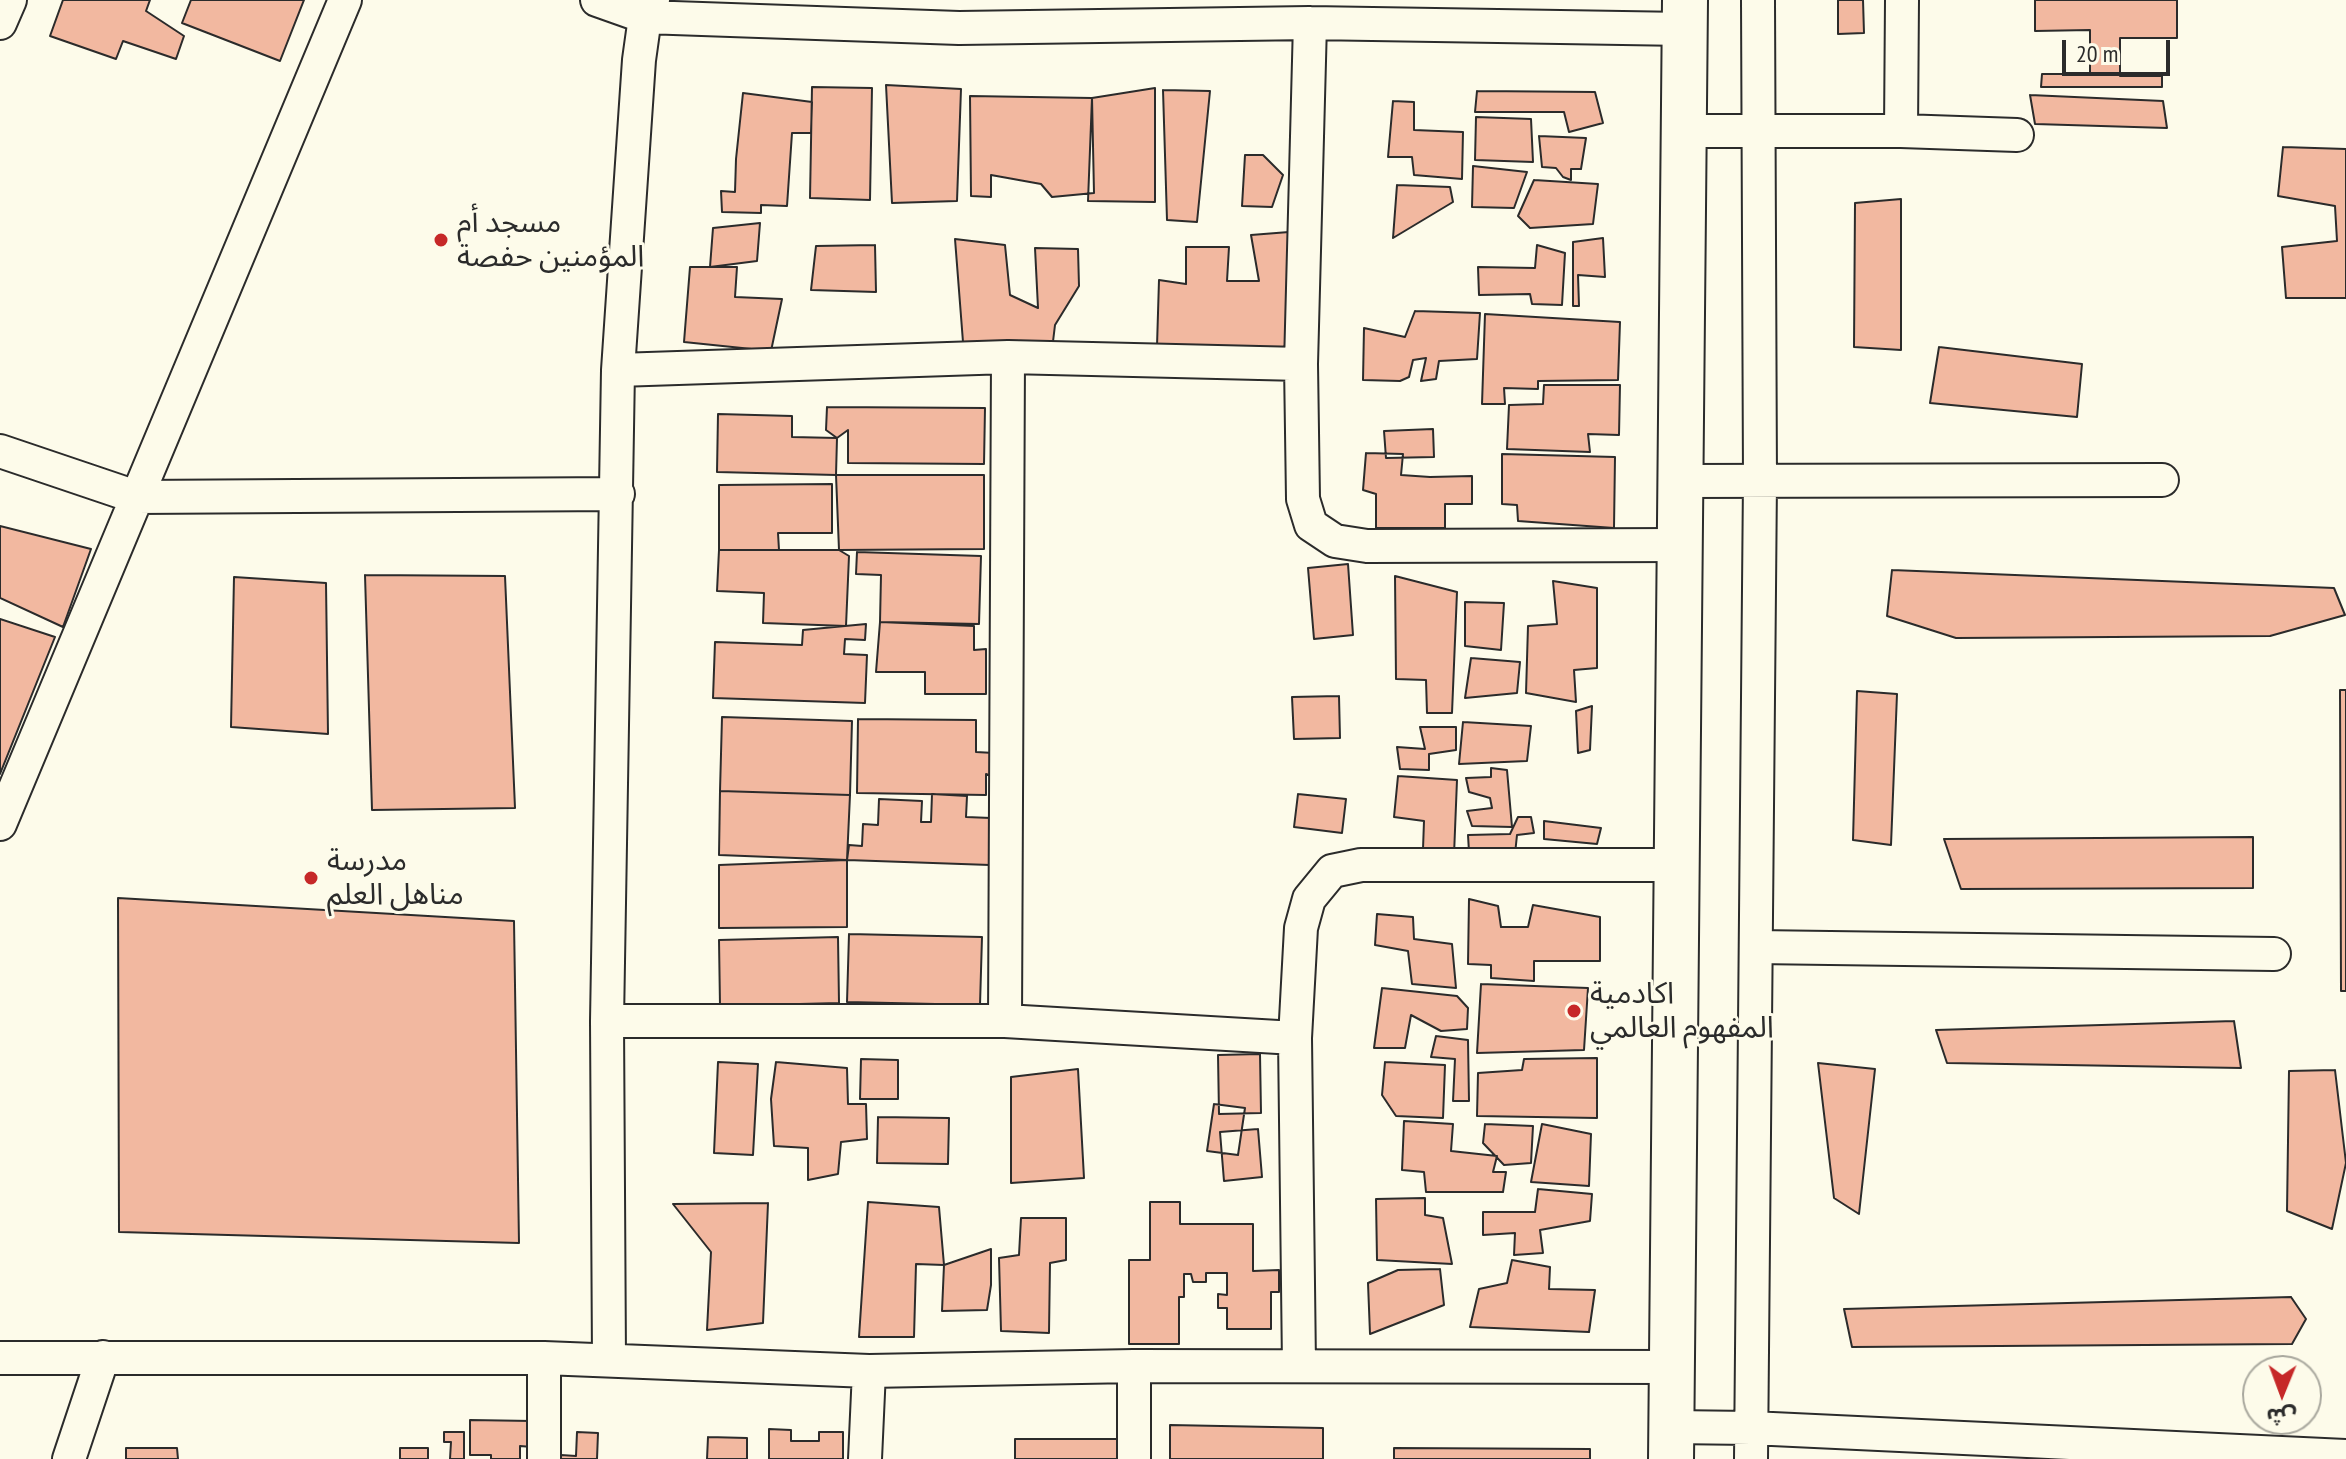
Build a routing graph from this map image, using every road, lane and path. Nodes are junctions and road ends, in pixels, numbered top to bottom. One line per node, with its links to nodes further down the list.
1 (10, 0): 9 (street)
2 (345, 0): 23 (street)
3 (597, 0): 6 (street)
4 (1758, 0): 11 (street)
5 (1902, 0): 13 (street)
6 (649, 8): 7 (street); 17 (street)
7 (959, 14): 10 (street)
8 (1685, 15): 10 (street); 12 (main road)
9 (0, 23)
10 (1310, 23): 16 (street)
11 (1758, 130): 12 (street); 13 (street); 19 (street)
12 (1684, 131): 21 (main road)
13 (1901, 131): 14 (street)
14 (2017, 135)
15 (1008, 357): 16 (street); 17 (street); 30 (street)
16 (1301, 364): 24 (street)
17 (618, 370): 22 (street)
18 (0, 451): 23 (street)
19 (1760, 480): 20 (street); 21 (street); 27 (street)
20 (2162, 480)
21 (1681, 481): 24 (main road)
22 (618, 494): 23 (street); 29 (street)
23 (136, 497): 25 (street)
24 (1680, 545): 26 (main road)
25 (0, 824)
26 (1677, 865): 31 (street); 38 (main road)
27 (1756, 947): 28 (street); 41 (street)
28 (2274, 954)
29 (607, 1021): 30 (street); 35 (street)
30 (1005, 1021): 31 (street)
31 (1295, 1038): 37 (street)
32 (103, 1357): 33 (street); 34 (street); 43 (street)
33 (0, 1358)
34 (544, 1358): 35 (street); 44 (street)
35 (609, 1360): 39 (street)
36 (1134, 1366): 37 (street); 39 (street); 46 (street)
37 (1299, 1366): 38 (street)
38 (1671, 1367): 40 (main road)
39 (869, 1371): 45 (street)
40 (1671, 1443): 41 (street)
41 (1751, 1444): 42 (street)
42 (2346, 1456)
43 (69, 1459)
44 (544, 1459)
45 (865, 1459)
46 (1134, 1459)

